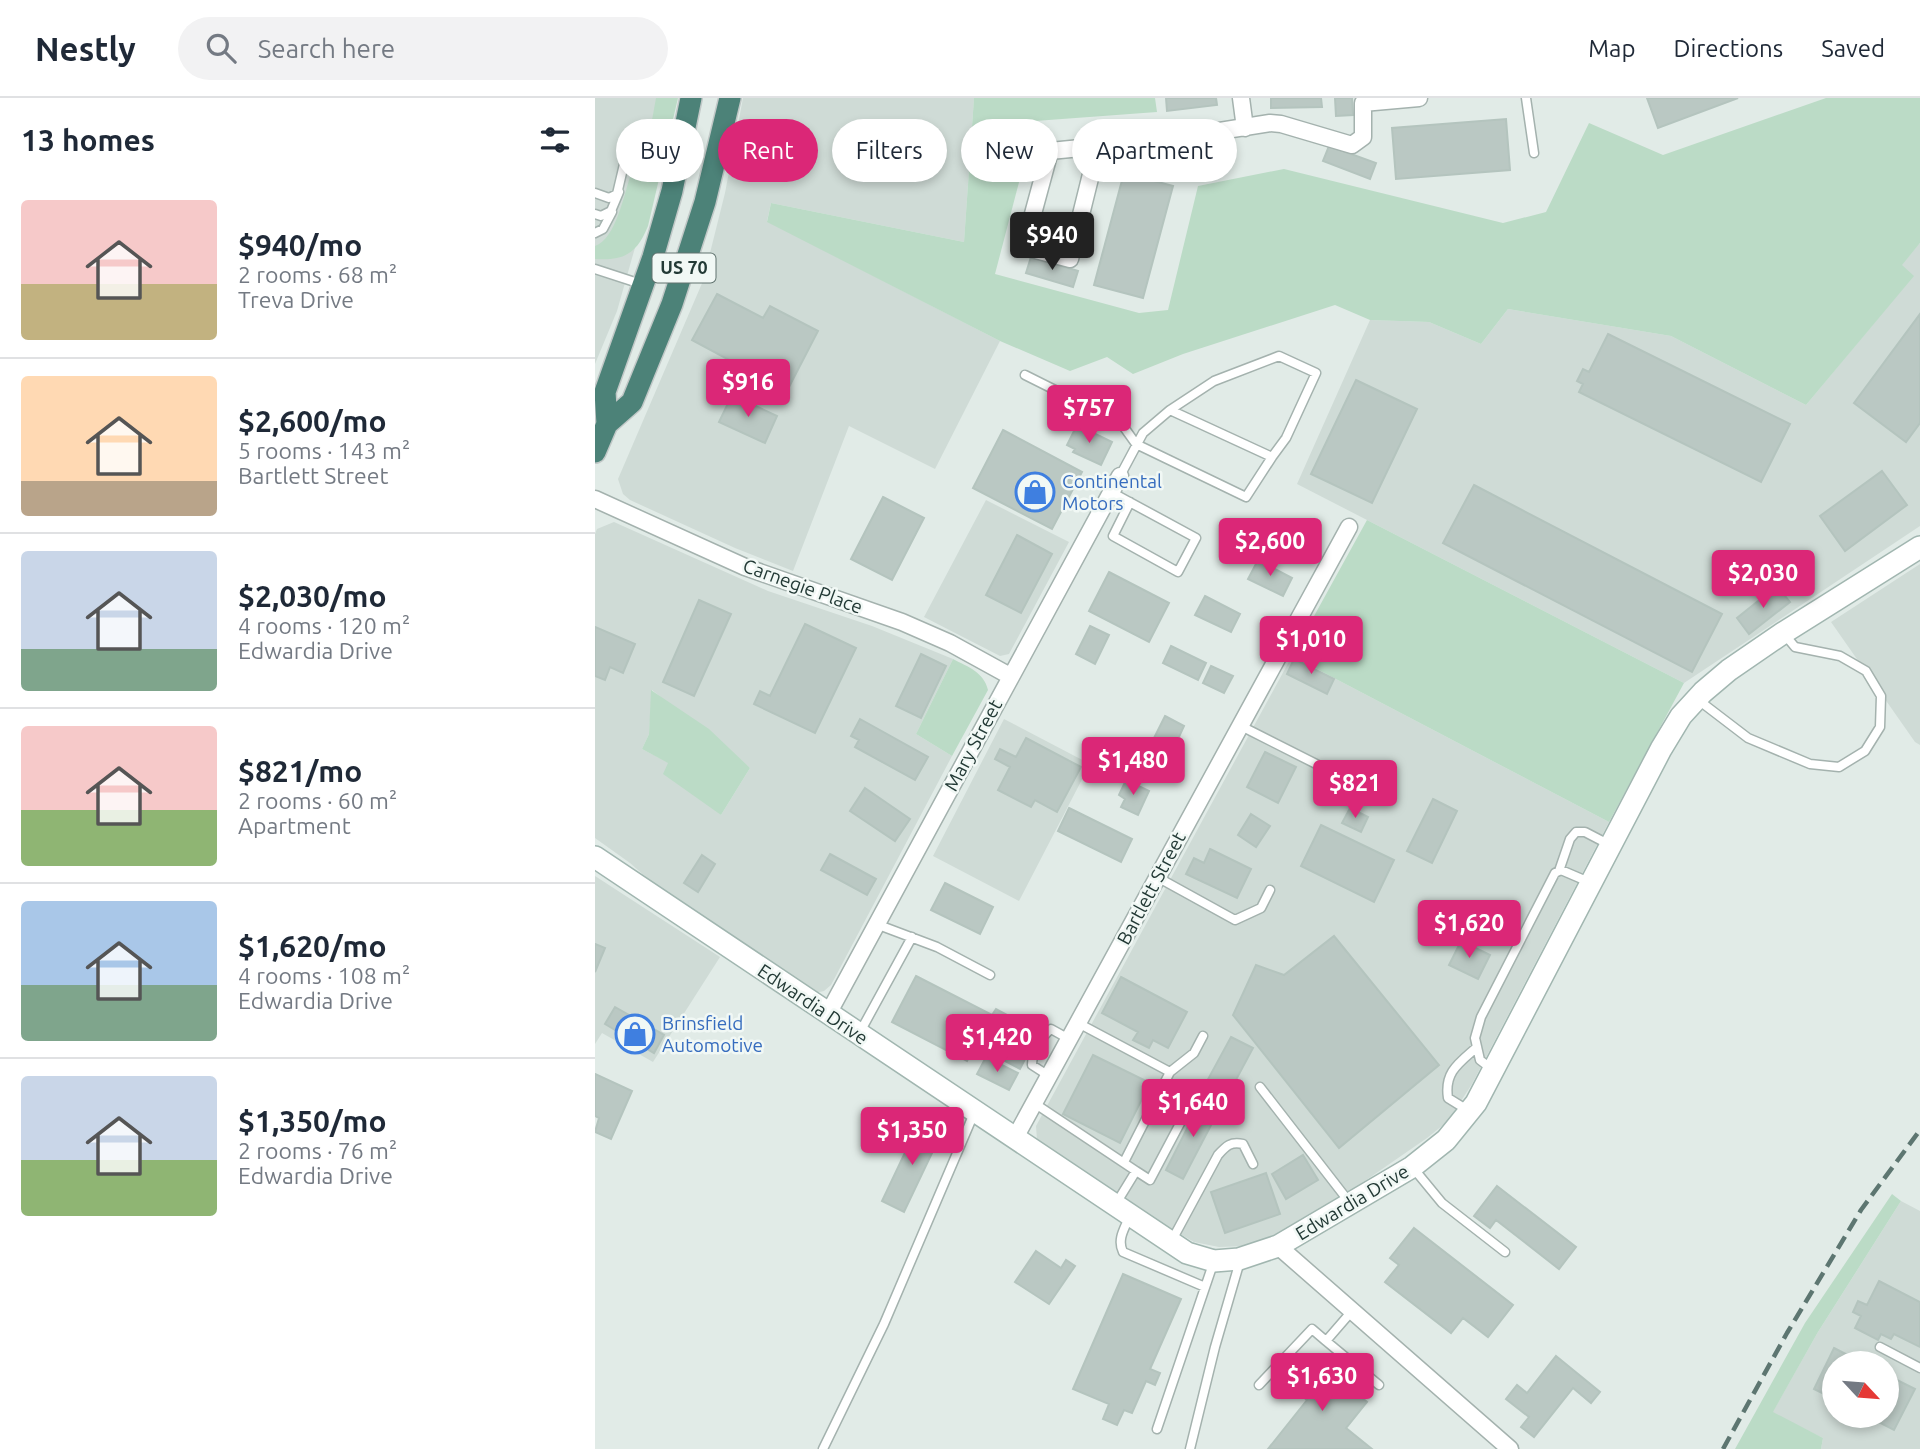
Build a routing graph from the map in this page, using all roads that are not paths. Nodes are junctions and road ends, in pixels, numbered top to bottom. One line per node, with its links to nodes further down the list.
1 (691, 98): 17 (highway, US 70)
2 (730, 98): 20 (highway, US 70)
3 (1241, 98): 6 (street)
4 (1419, 98): 6 (street)
5 (1527, 98): 9 (lane)
6 (1245, 128): 7 (street)
7 (1237, 129)
8 (1098, 146): 8 (street)
9 (1534, 153)
10 (621, 182): 11 (lane)
11 (619, 190): 12 (lane); 13 (lane)
12 (595, 193)
13 (614, 208): 14 (lane); 15 (lane)
14 (595, 214)
15 (595, 233)
16 (595, 269): 17 (lane)
17 (644, 284): 20 (highway, US 70)
18 (1025, 375): 21 (lane)
19 (1170, 410): 21 (lane); 22 (lane); 22 (lane)
20 (599, 440)
21 (1136, 444): 22 (lane); 23 (lane)
22 (1272, 457)
23 (1120, 476): 24 (street, Mary Street)
24 (1111, 492): 26 (lane); 30 (street, Mary Street)
25 (595, 499): 30 (street, Carnegie Place)
26 (1130, 502): 26 (lane)
27 (1349, 527): 32 (street, Bartlett Street)
28 (1920, 547): 29 (main road, Edwardia Drive)
29 (1783, 633): 31 (main road, Edwardia Drive); 31 (lane)
30 (1010, 676): 40 (street, Mary Street)
31 (1697, 699): 34 (main road, Edwardia Drive)
32 (1239, 725): 33 (lane); 37 (street, Bartlett Street)
33 (1332, 772)
34 (1610, 845): 36 (lane); 38 (main road, Edwardia Drive)
35 (595, 857): 43 (main road, Edwardia Drive)
36 (1559, 871): 38 (lane); 48 (lane)
37 (1157, 877): 39 (lane); 44 (street, Bartlett Street)
38 (1591, 883): 49 (main road, Edwardia Drive)
39 (1270, 890)
40 (876, 924): 41 (lane); 43 (street, Mary Street)
41 (912, 937): 42 (lane); 45 (lane)
42 (990, 975)
43 (828, 1014): 45 (main road, Edwardia Drive)
44 (1078, 1023): 47 (street, Bartlett Street); 50 (lane)
45 (859, 1034): 54 (main road, Edwardia Drive)
46 (1203, 1035): 50 (lane)
47 (1069, 1039): 51 (street, Bartlett Street); 51 (lane)
48 (1477, 1047): 49 (lane); 55 (lane)
49 (1493, 1070): 55 (main road, Edwardia Drive)
50 (1170, 1072): 58 (lane)
51 (1049, 1076): 53 (street, Bartlett Street)
52 (1261, 1087): 62 (lane)
53 (1034, 1103): 57 (street, Bartlett Street); 58 (lane)
54 (975, 1111): 57 (main road, Edwardia Drive); 77 (lane)
55 (1469, 1111): 60 (main road, Edwardia Drive)
56 (1185, 1114): 61 (lane)
57 (1015, 1138): 63 (main road, Edwardia Drive)
58 (1123, 1162): 61 (lane)
59 (1253, 1164): 64 (lane)
60 (1412, 1167): 62 (main road, Edwardia Drive); 66 (lane)
61 (1136, 1171): 63 (lane)
62 (1350, 1203): 65 (main road, Edwardia Drive)
63 (1123, 1210): 64 (main road, Edwardia Drive); 69 (lane)
64 (1171, 1242): 68 (main road, Edwardia Drive)
65 (1278, 1246): 67 (main road, Edwardia Drive); 70 (street)
66 (1505, 1252)
67 (1241, 1258): 68 (main road, Edwardia Drive); 78 (lane)
68 (1214, 1261): 69 (lane)
69 (1205, 1287): 76 (lane)
70 (1352, 1311): 71 (lane); 79 (street)
71 (1326, 1341): 74 (lane); 75 (lane)
72 (1880, 1347): 73 (lane)
73 (1920, 1368)
74 (1259, 1385)
75 (1379, 1385)
76 (1157, 1429)
77 (823, 1449)
78 (1190, 1449)
79 (1510, 1449)

